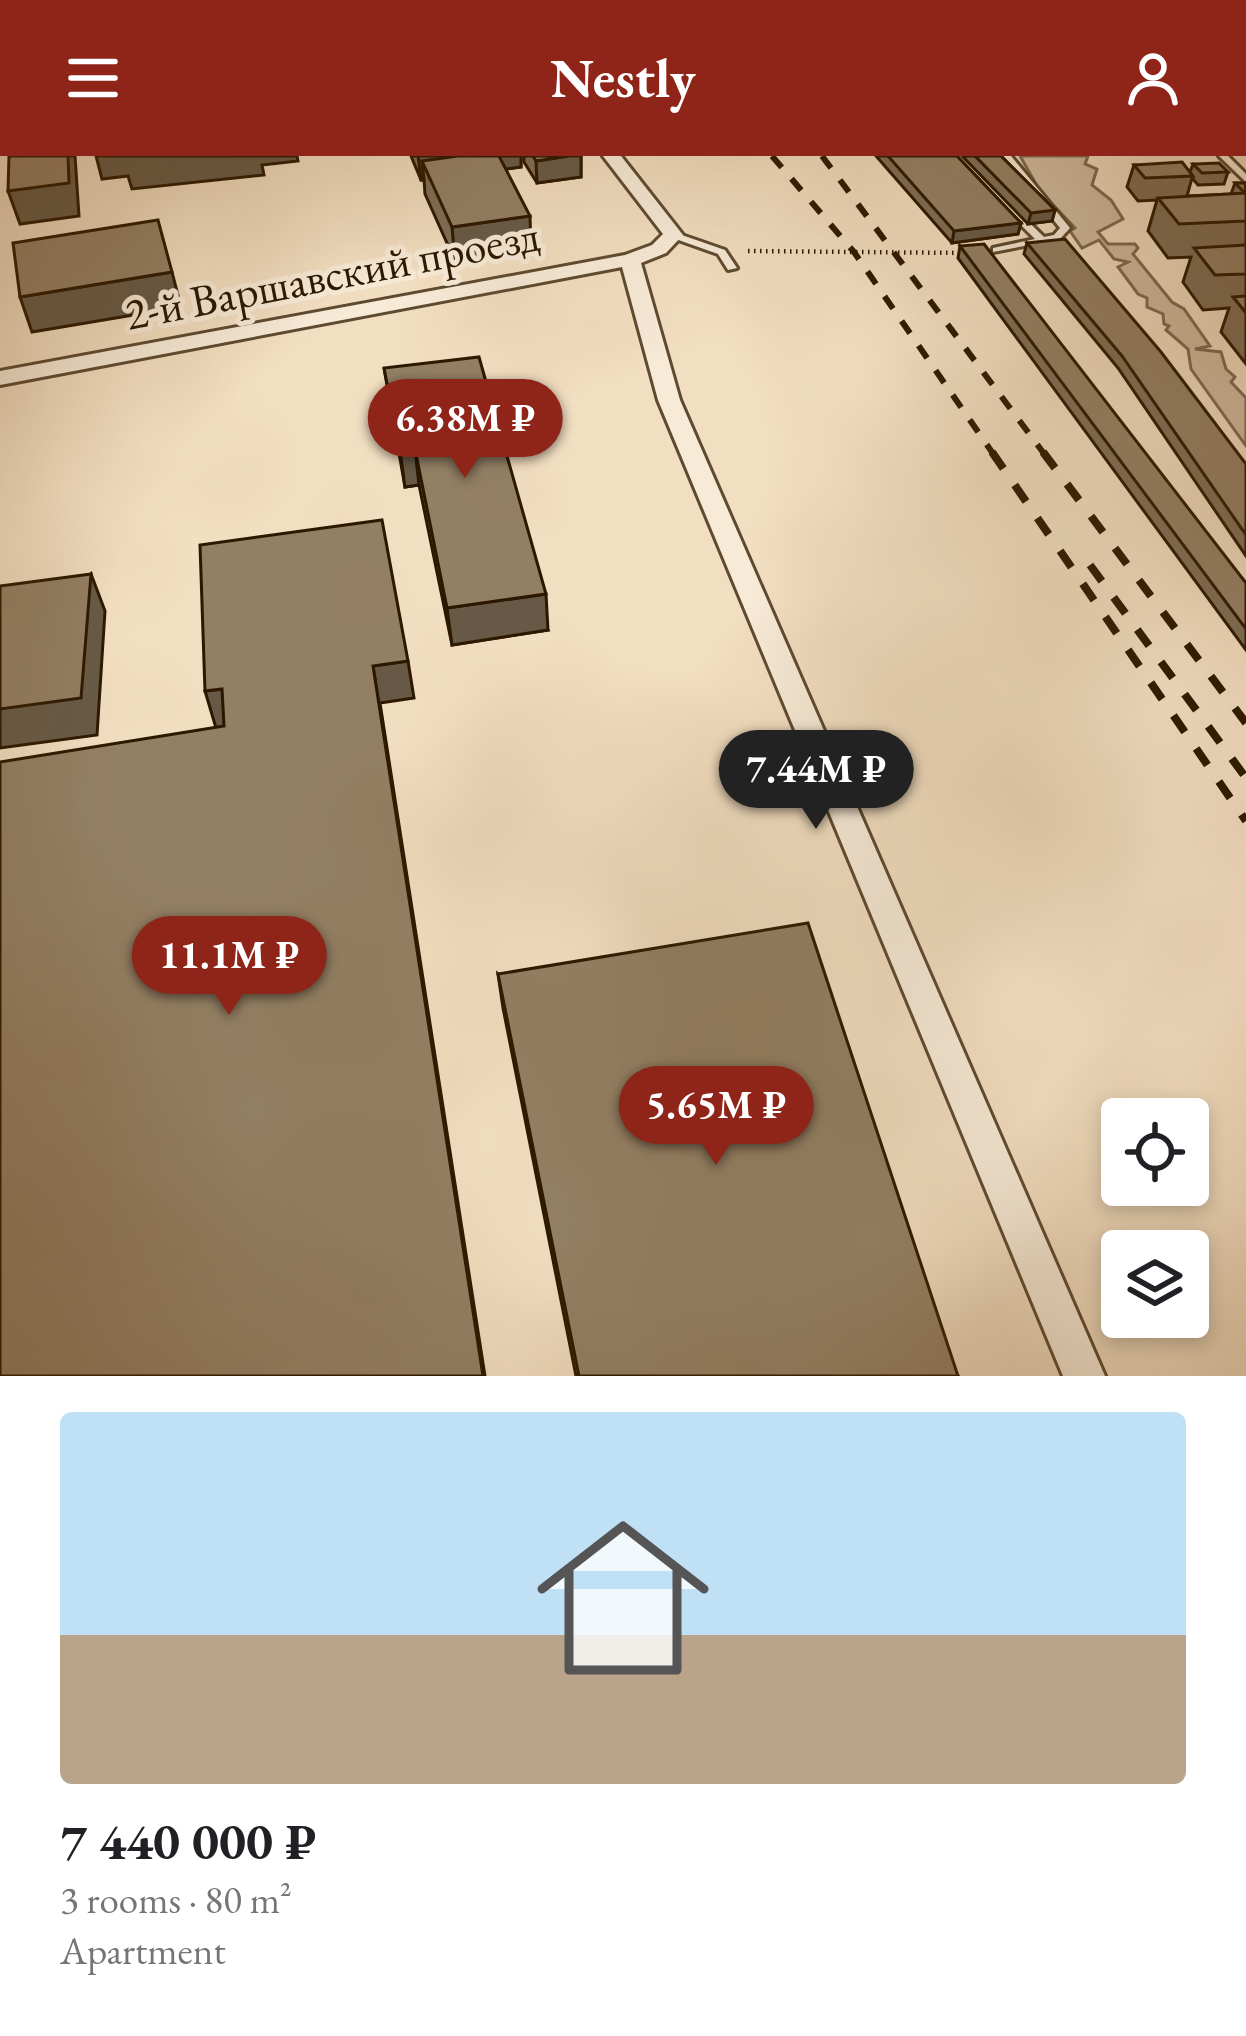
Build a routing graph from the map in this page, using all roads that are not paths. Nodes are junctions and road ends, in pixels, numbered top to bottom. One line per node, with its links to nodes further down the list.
1 (612, 156): 7 (street)
2 (956, 156): 8 (lane)
3 (1006, 156): 6 (lane)
4 (1223, 156): 5 (lane)
5 (1246, 179)
6 (1060, 233): 8 (lane); 9 (lane)
7 (673, 235): 11 (street, 2-й Варшавский проезд); 12 (lane)
8 (1042, 240): 10 (lane)
9 (1071, 242)
10 (996, 250)
11 (630, 260): 13 (street, 2-й Варшавский проезд); 14 (street)
12 (732, 268)
13 (0, 378)
14 (1084, 1376)

